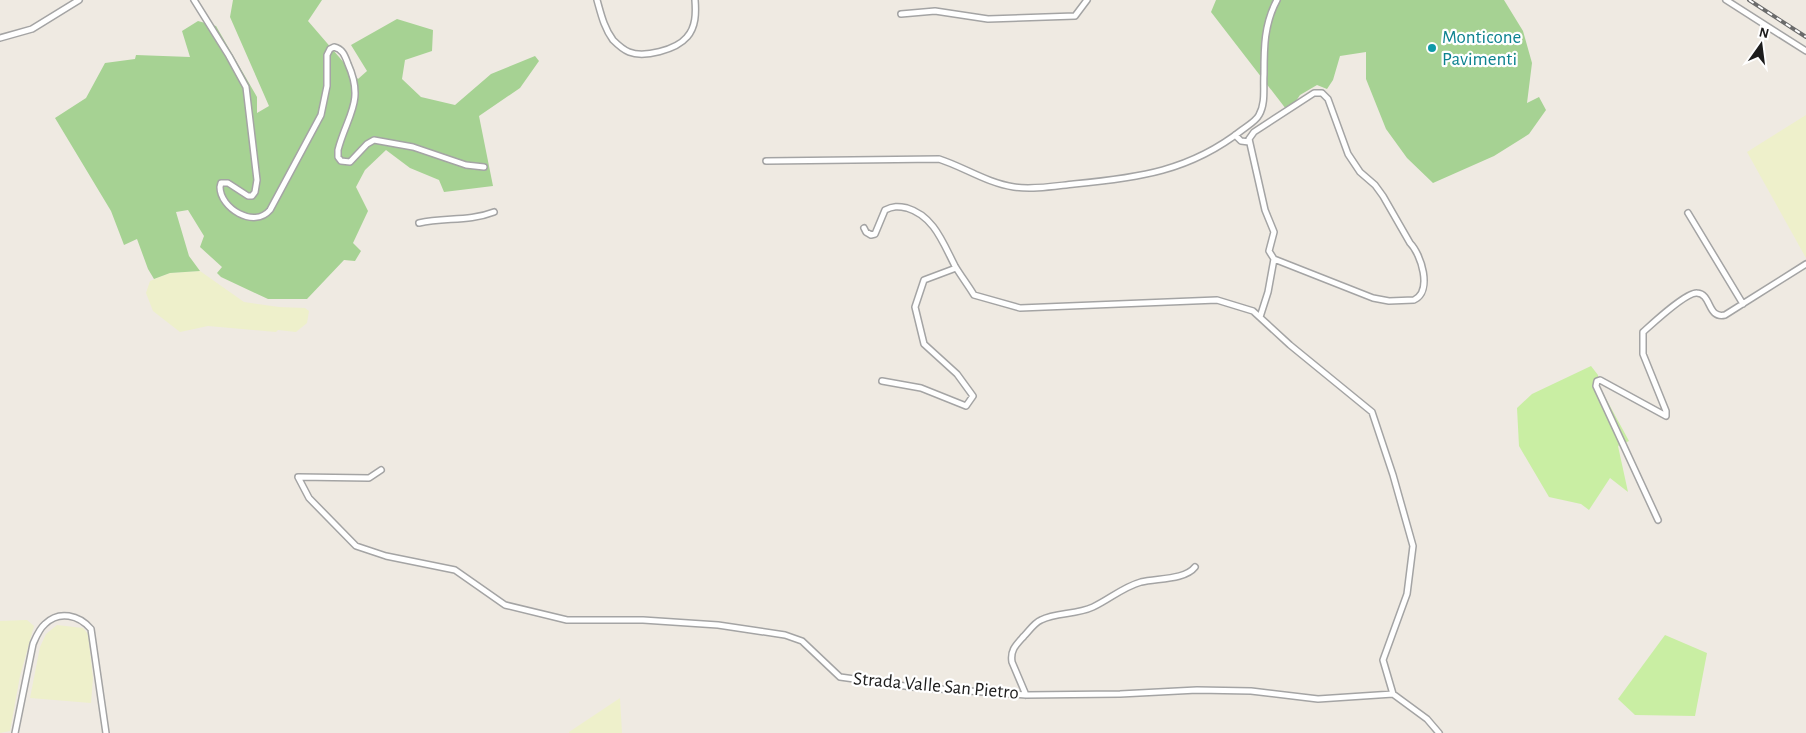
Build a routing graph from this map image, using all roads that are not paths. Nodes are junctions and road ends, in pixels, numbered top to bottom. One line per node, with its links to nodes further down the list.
1 (80, 0): 9 (street)
2 (194, 0): 14 (street)
3 (597, 0): 4 (street)
4 (695, 0)
5 (1087, 0): 8 (street)
6 (1276, 0): 11 (street)
7 (1726, 0): 10 (street)
8 (901, 14)
9 (0, 38)
10 (1806, 51)
11 (1235, 136): 12 (street); 13 (street)
12 (1249, 142): 19 (street); 19 (street)
13 (766, 161)
14 (484, 167)
15 (494, 212): 17 (street)
16 (1688, 213): 22 (street)
17 (419, 223)
18 (864, 228): 21 (street)
19 (1274, 259): 23 (street)
20 (1806, 264): 22 (street)
21 (956, 268): 23 (street); 24 (street)
22 (1743, 304): 26 (street)
23 (1260, 317): 28 (street)
24 (882, 381)
25 (381, 470): 29 (street, Strada Valle San Pietro)
26 (1658, 520)
27 (1195, 567): 29 (street)
28 (1393, 694): 29 (street, Strada Valle San Pietro); 32 (street)
29 (1026, 695)
30 (15, 733): 31 (street)
31 (106, 733)
32 (1439, 733)

